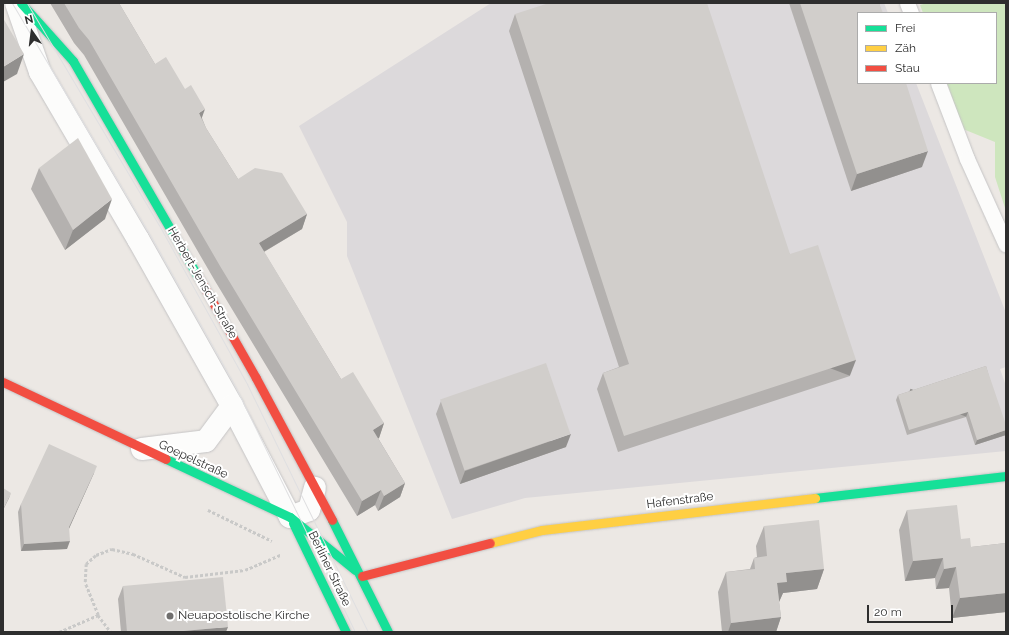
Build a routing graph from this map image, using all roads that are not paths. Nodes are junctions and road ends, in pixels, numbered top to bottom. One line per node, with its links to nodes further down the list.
1 (16, 3): 6 (street)
2 (20, 3): 9 (street, Herbert-Jensch-Straße)
3 (938, 84): 4 (lane)
4 (1006, 245)
5 (3, 382): 7 (street, Goepelstraße)
6 (232, 406): 7 (street); 10 (street)
7 (142, 449): 10 (street, Goepelstraße)
8 (1006, 476): 11 (street, Hafenstraße)
9 (315, 488): 10 (street); 11 (street, Herbert-Jensch-Straße)
10 (290, 517): 11 (street, Goepelstraße); 12 (street, Berliner Straße)
11 (362, 576): 13 (street)
12 (346, 632)
13 (388, 632)

